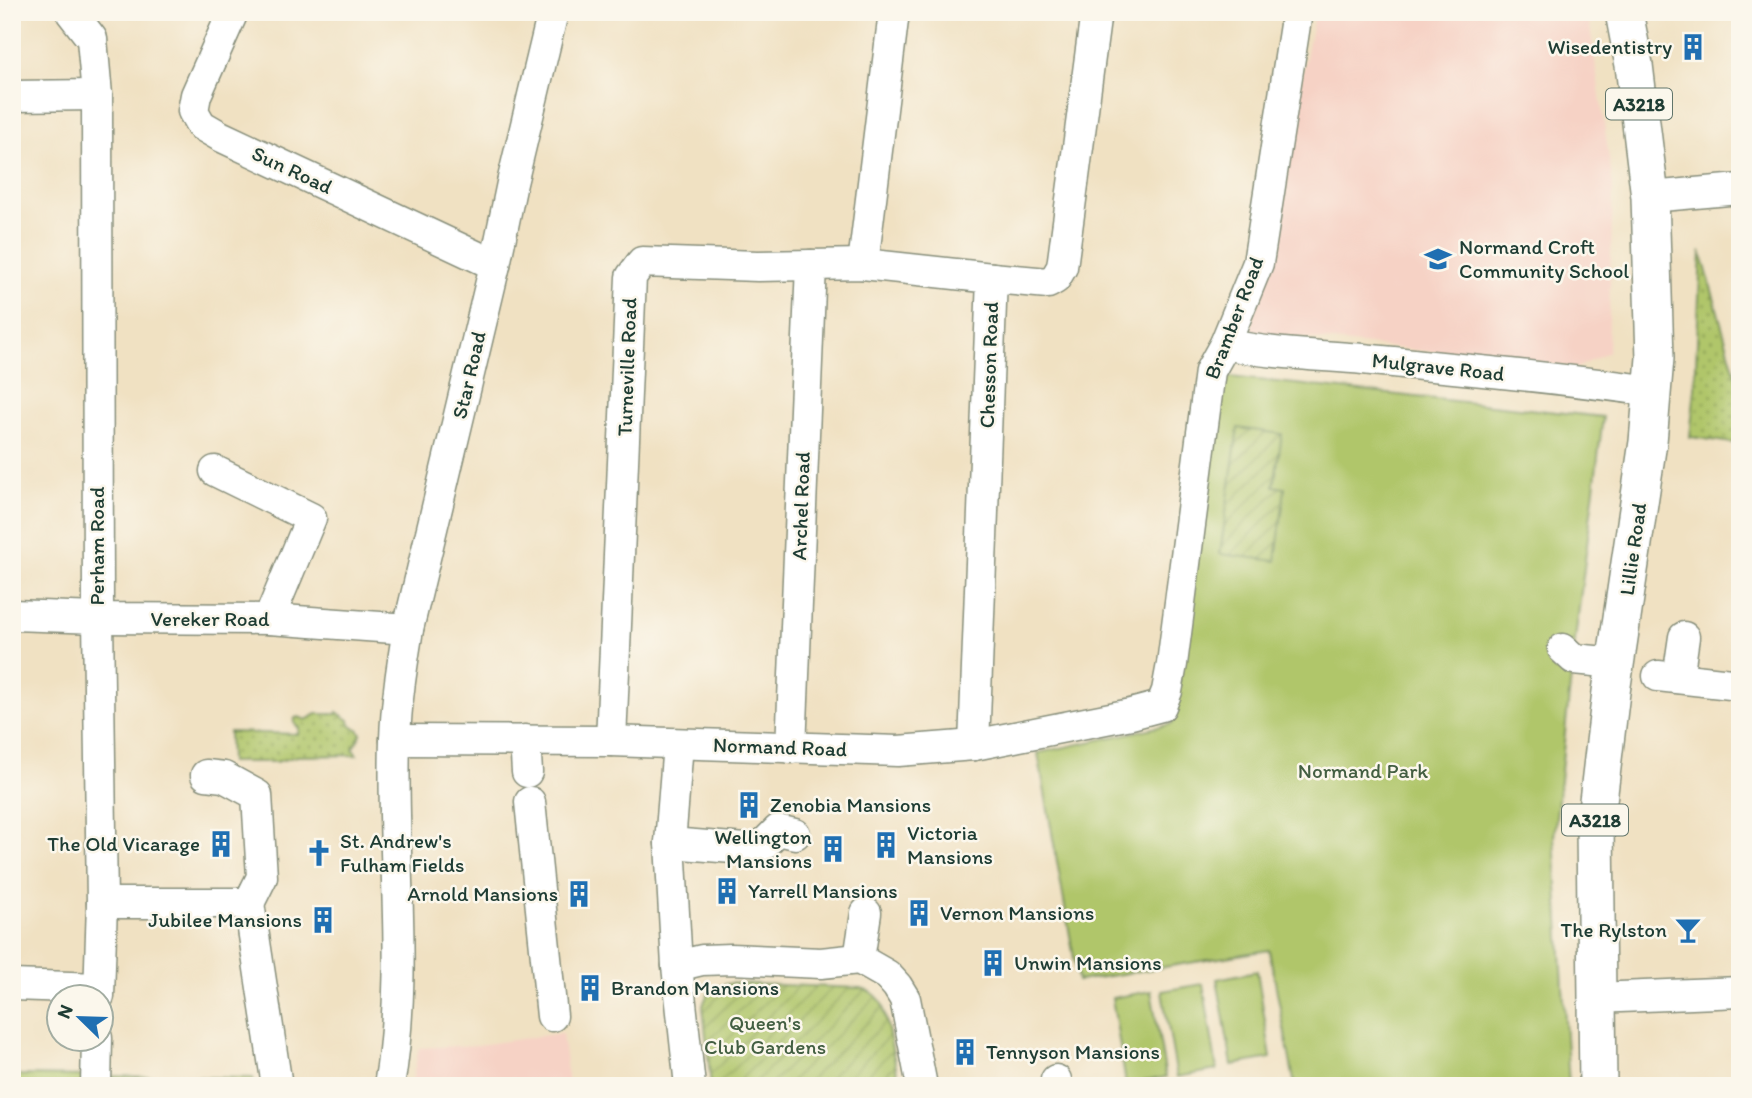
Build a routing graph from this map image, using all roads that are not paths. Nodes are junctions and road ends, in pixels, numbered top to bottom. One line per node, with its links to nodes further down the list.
1 (71, 12): 8 (street, Perham Road)
2 (233, 12): 13 (street, Sun Road)
3 (553, 12): 13 (street, Star Road)
4 (894, 12): 12 (street)
5 (1096, 12): 15 (street, Chesson Road)
6 (1297, 12): 16 (street, Bramber Road)
7 (1624, 12): 11 (main road, Lillie Road / A3218)
8 (97, 95): 9 (street); 20 (street, Perham Road)
9 (12, 96)
10 (1740, 189): 11 (street)
11 (1650, 197): 17 (main road, Lillie Road / A3218)
12 (863, 264): 14 (street, Turneville Road); 15 (street, Turneville Road)
13 (495, 265): 22 (street, Star Road)
14 (811, 265): 30 (street, Turneville Road); 33 (street, Archel Road)
15 (992, 278): 32 (street, Chesson Road)
16 (1225, 344): 17 (street, Mulgrave Road); 27 (street, Bramber Road)
17 (1651, 391): 25 (main road, Lillie Road / A3218)
18 (215, 471): 21 (street)
19 (12, 615): 20 (street, Vereker Road)
20 (98, 618): 21 (street, Vereker Road); 39 (street, Perham Road)
21 (269, 619): 22 (street, Vereker Road)
22 (408, 629): 28 (street, Star Road)
23 (1684, 637): 26 (street)
24 (1563, 649): 25 (street)
25 (1616, 663): 48 (main road, Lillie Road / A3218)
26 (1740, 685)
27 (1161, 706): 32 (street, Normand Road)
28 (395, 740): 29 (street, Normand Road); 53 (street, Star Road)
29 (525, 740): 30 (street, Normand Road); 34 (street)
30 (611, 741): 31 (street, Normand Road)
31 (678, 744): 33 (street, Normand Road); 38 (street)
32 (974, 745): 33 (street, Normand Road)
33 (791, 748)
34 (527, 772)
35 (206, 775): 40 (street)
36 (530, 802): 49 (street)
37 (795, 834): 38 (street)
38 (670, 843): 43 (street)
39 (102, 903): 40 (street); 44 (street, Perham Road)
40 (249, 903): 52 (street)
41 (866, 913): 42 (street)
42 (859, 959): 43 (street); 55 (street)
43 (677, 966): 54 (street)
44 (99, 982)
45 (12, 985): 46 (street)
46 (46, 988)
47 (1740, 992): 48 (street)
48 (1596, 998): 56 (main road, Lillie Road / A3218)
49 (552, 1016)
50 (97, 1052): 51 (street)
51 (96, 1081)
52 (277, 1086)
53 (388, 1086)
54 (690, 1086)
55 (922, 1086)
56 (1598, 1086)

